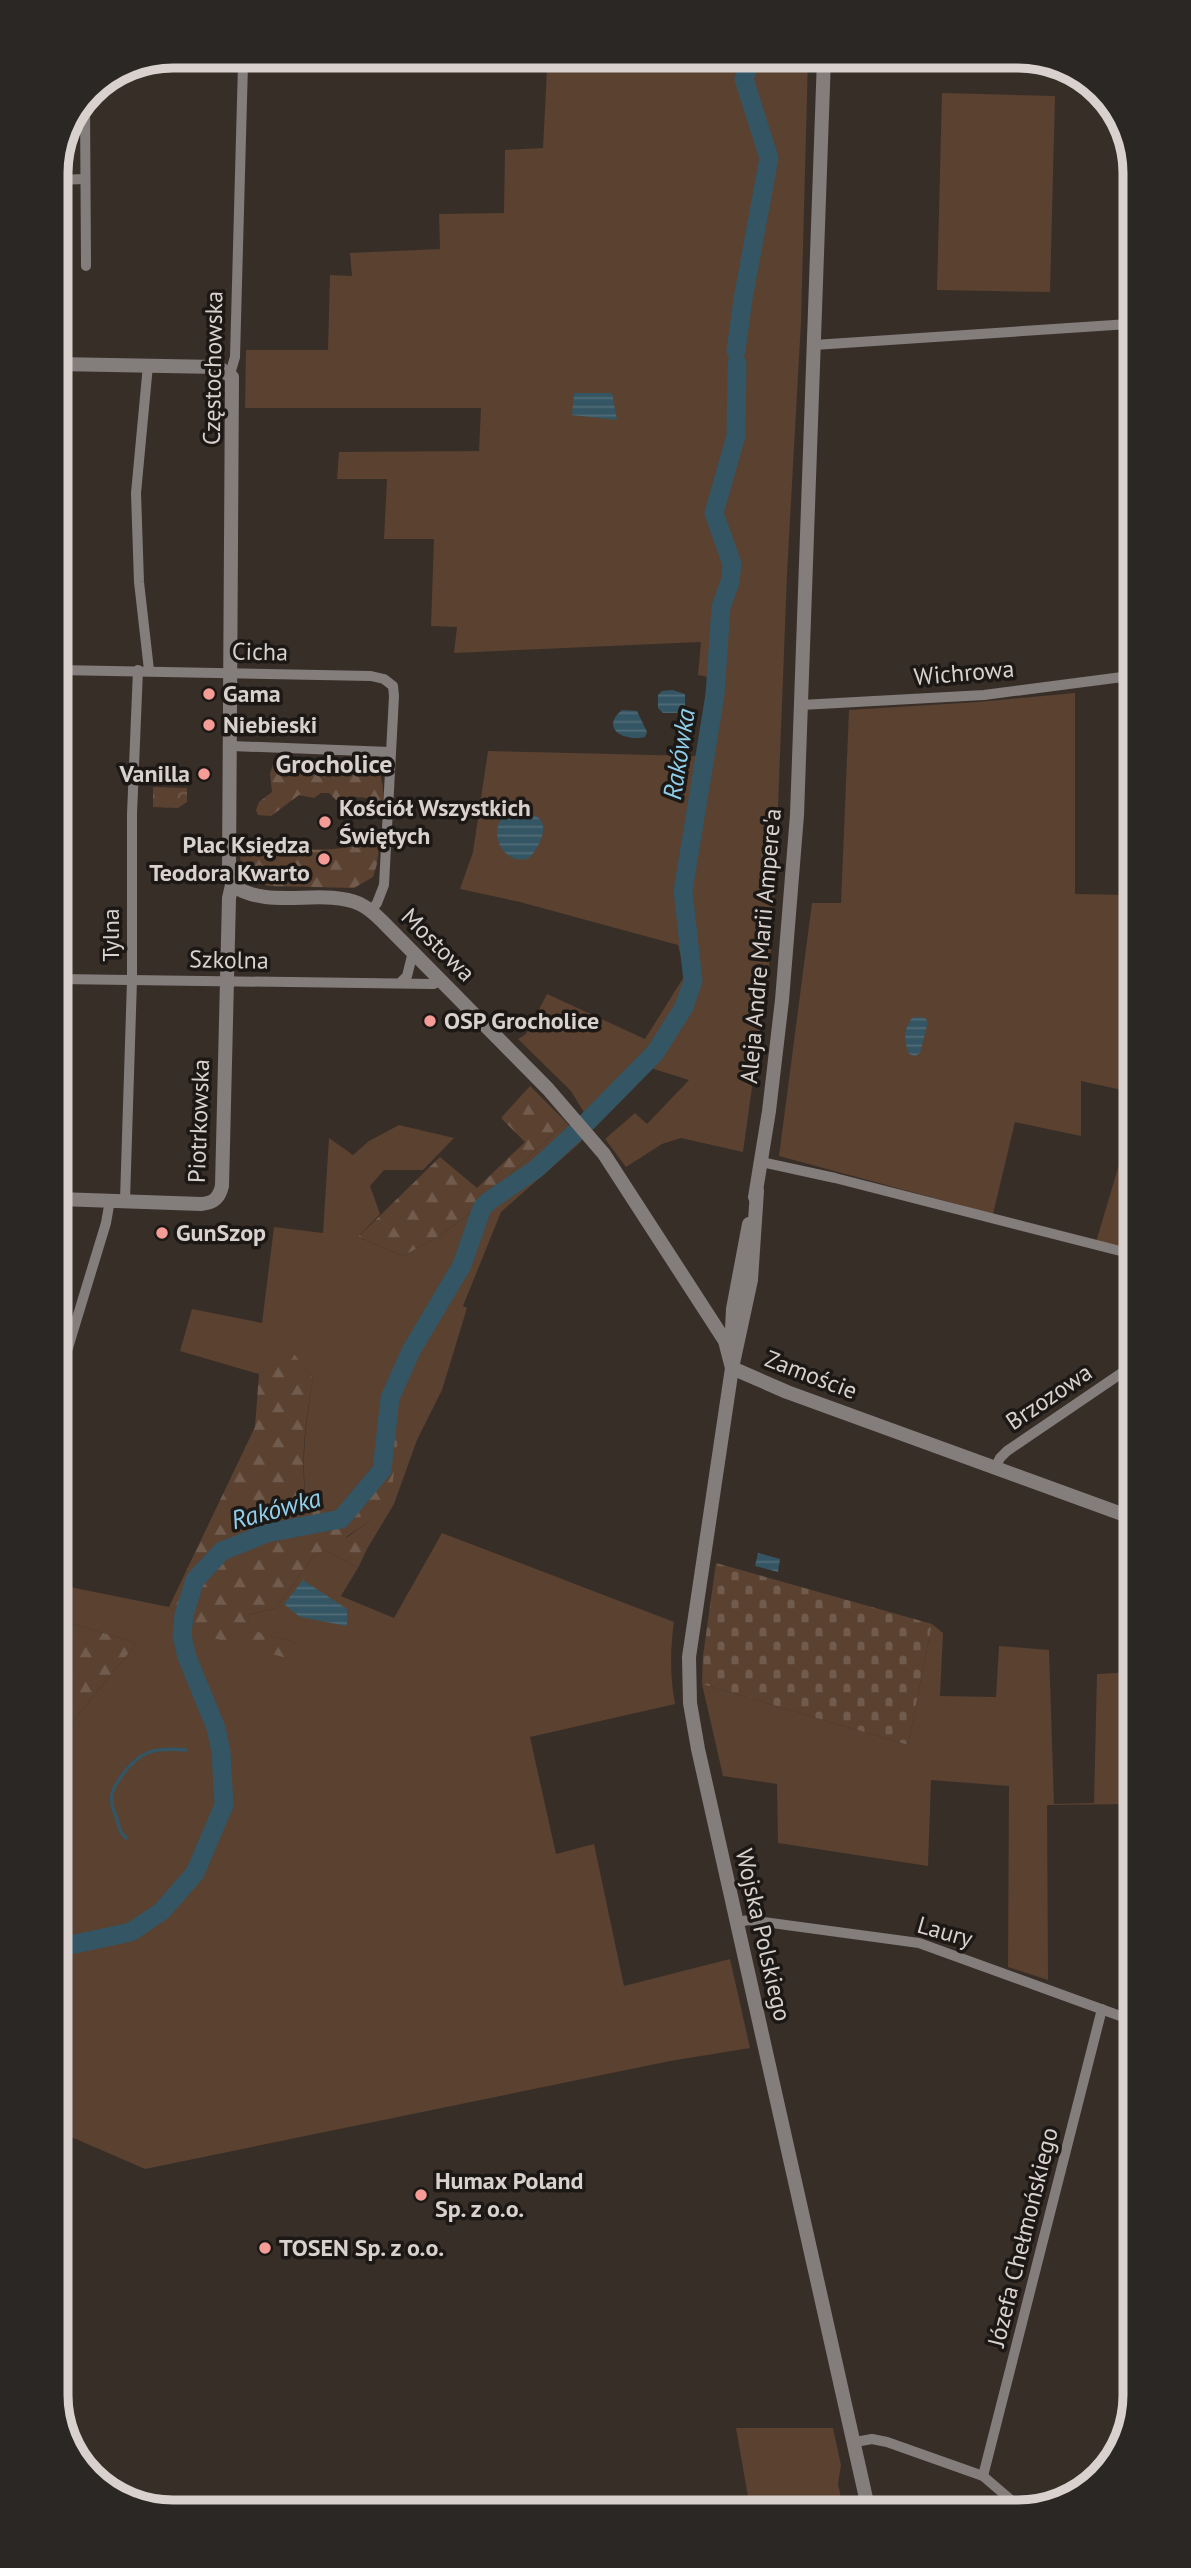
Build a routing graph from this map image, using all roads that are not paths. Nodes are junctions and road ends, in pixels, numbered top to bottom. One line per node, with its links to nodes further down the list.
1 (243, 68): 11 (street, Częstochowska)
2 (824, 68): 8 (street, Aleja Andre Marii Ampere'a)
3 (85, 118): 4 (street)
4 (85, 179): 5 (street); 6 (street)
5 (68, 180)
6 (86, 266)
7 (1123, 324): 8 (street)
8 (814, 345): 16 (street, Aleja Andre Marii Ampere'a)
9 (68, 364): 10 (street)
10 (148, 365): 11 (street); 13 (street, Tylna)
11 (230, 374): 14 (street, Częstochowska)
12 (68, 670): 13 (street, Cicha)
13 (143, 670): 14 (street, Cicha); 23 (street, Tylna)
14 (231, 673): 17 (street, Częstochowska); 18 (street, Cicha)
15 (1123, 677): 16 (street, Wichrowa)
16 (802, 705): 28 (street, Aleja Andre Marii Ampere'a)
17 (231, 746): 18 (street); 19 (street, Piotrkowska)
18 (390, 752): 20 (street)
19 (232, 885): 20 (street); 25 (street, Piotrkowska)
20 (371, 911): 21 (street, Mostowa)
21 (413, 952): 24 (street, Mostowa); 26 (street)
22 (68, 979): 23 (street, Szkolna)
23 (132, 980): 25 (street, Szkolna); 31 (street, Tylna)
24 (441, 980): 26 (street, Szkolna); 27 (street, Mostowa)
25 (227, 981): 26 (street, Szkolna); 31 (street, Piotrkowska)
26 (400, 984)
27 (588, 1135): 34 (street, Zamoście)
28 (761, 1162): 29 (street, Aleja Andre Marii Ampere'a); 32 (street)
29 (757, 1191): 33 (street, Aleja Andre Marii Ampere'a); 36 (street, Aleja Andre Marii Ampere'a)
30 (68, 1199): 31 (street, Piotrkowska)
31 (117, 1200): 35 (street, Tylna)
32 (1123, 1252)
33 (733, 1309): 34 (street); 36 (street, Aleja Andre Marii Ampere'a)
34 (709, 1313): 36 (street, Zamoście)
35 (68, 1348)
36 (732, 1368): 38 (street, Zamoście); 40 (street, Wojska Polskiego)
37 (1123, 1372): 38 (street, Brzozowa)
38 (995, 1468): 39 (street, Zamoście)
39 (1123, 1514)
40 (737, 1922): 41 (street, Laury); 43 (street, Wojska Polskiego)
41 (1102, 2009): 42 (street, Laury); 44 (street, Józefa Chełmońskiego)
42 (1123, 2017)
43 (855, 2442): 44 (street); 45 (street, Wojska Polskiego)
44 (982, 2476): 46 (street)
45 (867, 2500)
46 (1011, 2500)

